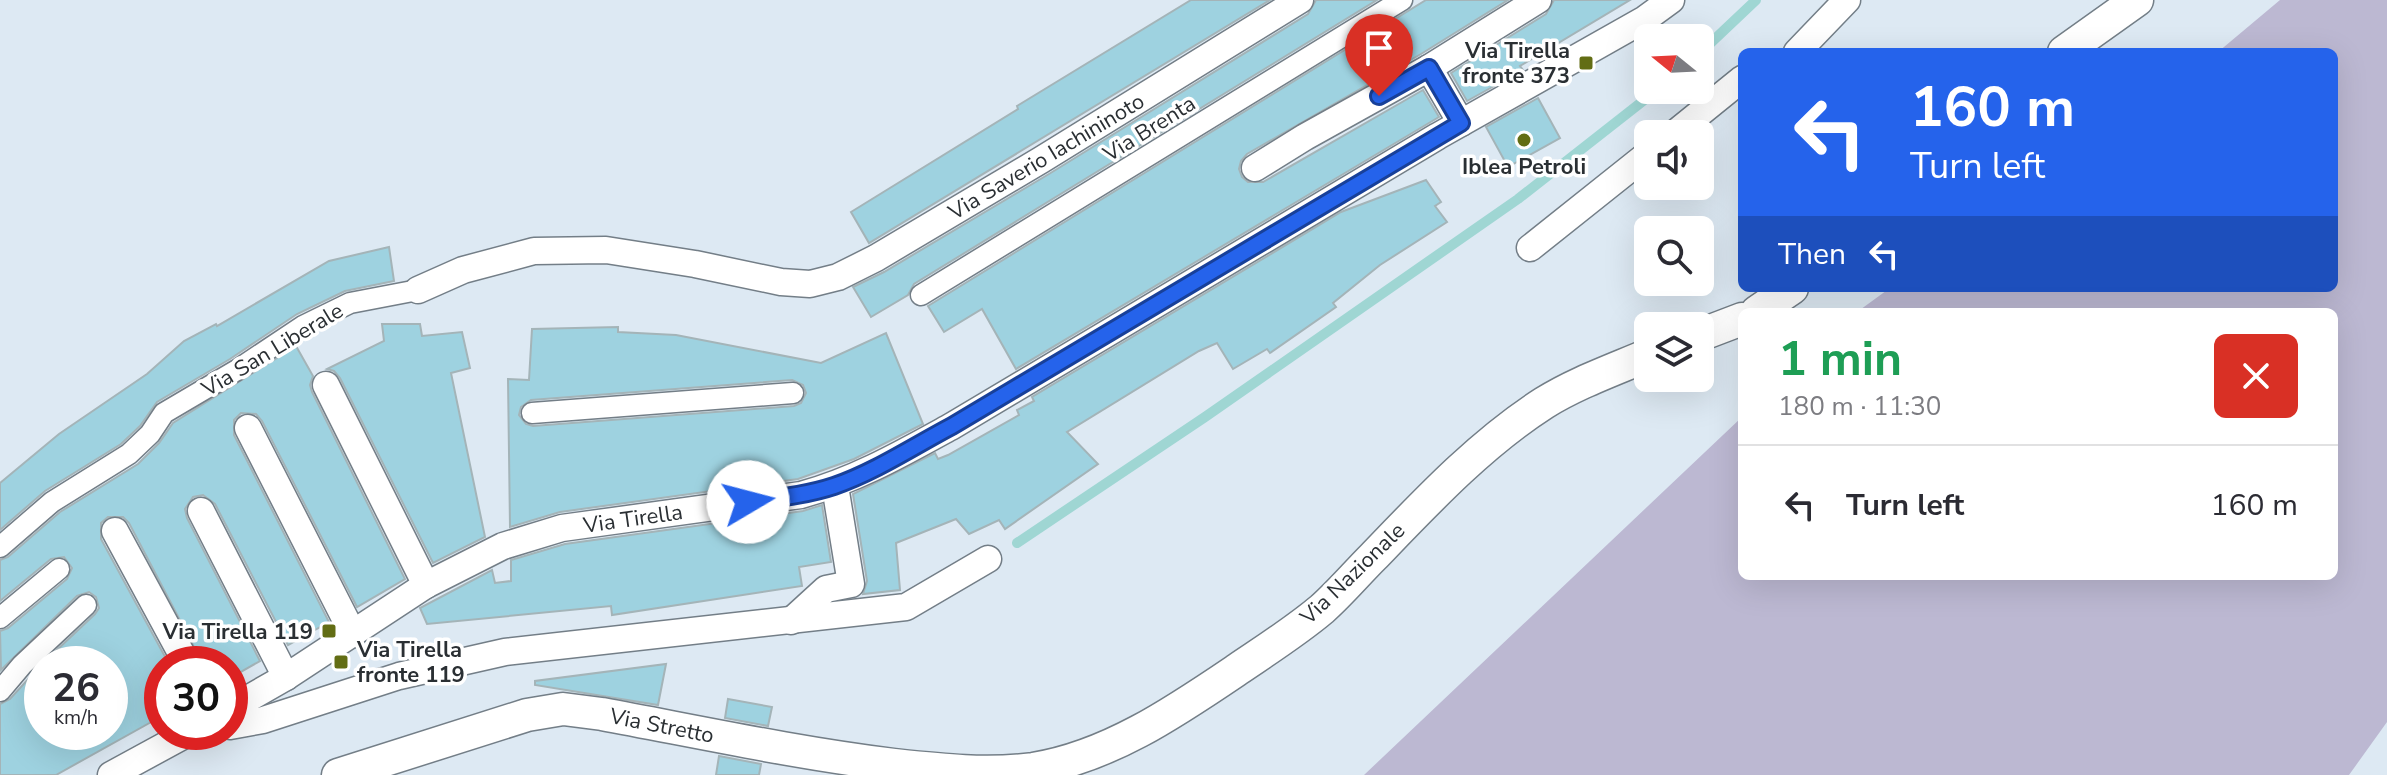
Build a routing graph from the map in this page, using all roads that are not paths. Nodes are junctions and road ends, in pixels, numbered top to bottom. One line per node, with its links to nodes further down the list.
1 (1300, 0): 16 (street, Via Saverio Iachininoto)
2 (1402, 0): 19 (street, Via Brenta)
3 (1538, 0): 9 (street)
4 (1672, 0): 12 (street, Via Tirella)
5 (2137, 0): 8 (street)
6 (1835, 4): 7 (street)
7 (1800, 48)
8 (2070, 48)
9 (1429, 68): 12 (street); 14 (street)
10 (1738, 82): 11 (street)
11 (1691, 120)
12 (1461, 123): 28 (street, Via Tirella)
13 (1634, 165): 15 (street)
14 (1255, 168)
15 (1530, 248)
16 (781, 282): 17 (street, Via San Liberale)
17 (418, 290): 31 (street, Via San Liberale)
18 (1786, 292): 20 (street)
19 (921, 295)
20 (1763, 308)
21 (1738, 321): 22 (street)
22 (1714, 330)
23 (1634, 361): 45 (street, Via Nazionale)
24 (326, 385): 34 (street)
25 (793, 393): 26 (street)
26 (532, 413)
27 (248, 428): 38 (street)
28 (835, 486): 34 (street, Via Tirella); 37 (street)
29 (201, 511): 40 (street)
30 (115, 531): 39 (street)
31 (0, 547)
32 (988, 559): 37 (street)
33 (59, 569): 36 (street)
34 (426, 585): 38 (street, Via Tirella)
35 (86, 605): 41 (street)
36 (0, 618)
37 (791, 621): 43 (street)
38 (353, 634): 40 (street, Via Tirella)
39 (177, 646)
40 (286, 677): 42 (street, Via Tirella)
41 (2, 685)
42 (248, 699)
43 (248, 723)
44 (159, 750): 46 (street)
45 (993, 773): 47 (street, Via Stretto)
46 (111, 775)
47 (338, 775)

